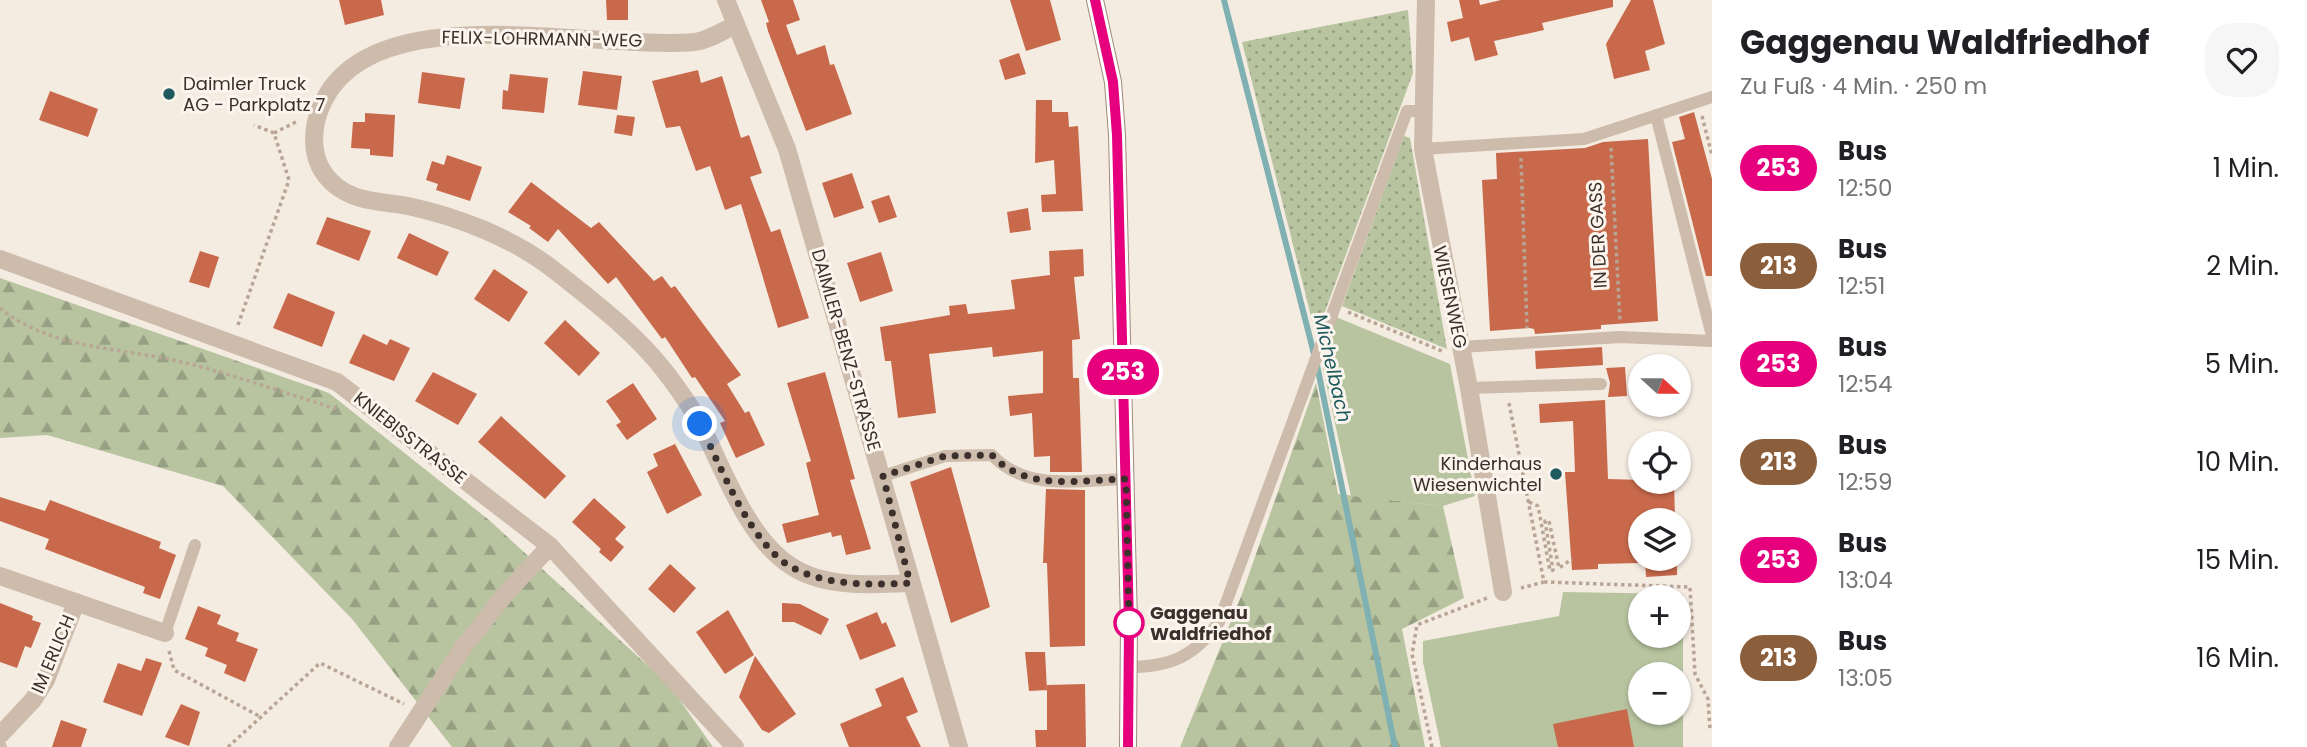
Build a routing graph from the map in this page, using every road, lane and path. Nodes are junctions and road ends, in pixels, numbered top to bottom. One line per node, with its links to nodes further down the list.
1 (726, 0): 4 (street, DAIMLER-BENZ-STRASSE)
2 (1095, 0): 29 (main road)
3 (1426, 0): 7 (street, WIESENWEG)
4 (735, 25): 28 (street, DAIMLER-BENZ-STRASSE); 36 (street, FELIX-LOHRMANN-WEG)
5 (1712, 97): 6 (lane)
6 (1698, 100): 8 (lane); 13 (path)
7 (1422, 111): 12 (street, WIESENWEG); 15 (lane)
8 (1656, 115): 10 (lane); 17 (lane)
9 (254, 125): 21 (path)
10 (1610, 132): 11 (lane); 18 (path, IN DER GASS)
11 (1521, 142): 12 (lane); 19 (path)
12 (1423, 149): 22 (street, WIESENWEG)
13 (1712, 155)
14 (0, 259): 21 (street, KNIEBISSTRASSE)
15 (1334, 306): 23 (path); 40 (lane)
16 (0, 309): 27 (path)
17 (1712, 335)
18 (1620, 337): 19 (lane); 20 (lane)
19 (1527, 341): 22 (lane)
20 (1712, 341)
21 (232, 344): 32 (street, KNIEBISSTRASSE)
22 (1461, 347): 26 (street, WIESENWEG)
23 (1438, 349)
24 (1601, 384): 25 (lane)
25 (1489, 387): 26 (lane); 30 (path)
26 (1469, 388): 37 (street, WIESENWEG)
27 (341, 410)
28 (883, 476): 29 (lane); 36 (street, DAIMLER-BENZ-STRASSE)
29 (1126, 479): 40 (main road)
30 (1529, 502): 33 (path); 35 (path)
31 (195, 545): 39 (lane)
32 (550, 546): 41 (street); 47 (street, KNIEBISSTRASSE)
33 (1572, 559)
34 (0, 576): 38 (street, IM ERLICH)
35 (1544, 582): 37 (path); 43 (path)
36 (910, 583): 48 (street, DAIMLER-BENZ-STRASSE)
37 (1503, 592): 50 (path)
38 (75, 602): 39 (street, IM ERLICH); 44 (street, IM ERLICH)
39 (165, 633): 42 (path)
40 (1129, 667): 49 (main road)
41 (419, 711): 42 (path); 46 (street)
42 (259, 716): 45 (path)
43 (1710, 730)
44 (0, 735)
45 (228, 747)
46 (398, 747)
47 (735, 747)
48 (959, 747)
49 (1128, 747)
50 (1432, 747)

